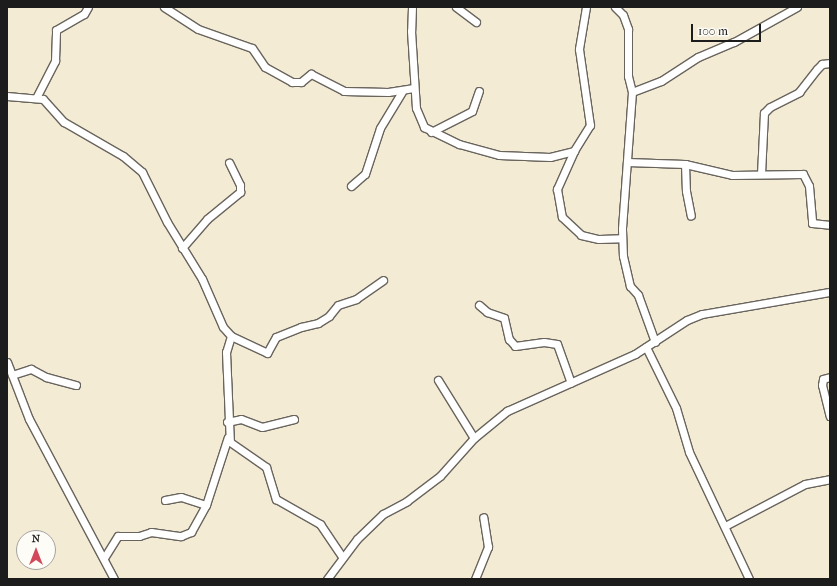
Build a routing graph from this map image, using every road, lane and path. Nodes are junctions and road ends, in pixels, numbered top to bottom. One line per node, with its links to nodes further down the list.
1 (88, 7): 15 (street)
2 (164, 7): 11 (street)
3 (412, 7): 10 (street)
4 (456, 7): 8 (street)
5 (586, 7): 17 (street)
6 (614, 7): 13 (street)
7 (797, 7): 13 (street)
8 (476, 22)
9 (830, 63): 21 (street)
10 (414, 88): 11 (street); 16 (street)
11 (403, 90): 22 (street)
12 (479, 91): 16 (street)
13 (632, 92): 19 (street)
14 (7, 96): 15 (street)
15 (36, 98): 26 (street)
16 (431, 132): 17 (street)
17 (574, 151): 25 (street)
18 (229, 162): 26 (street)
19 (627, 162): 20 (street); 25 (street)
20 (685, 164): 21 (street); 23 (street)
21 (761, 174): 24 (street)
22 (352, 186)
23 (691, 216)
24 (830, 225)
25 (622, 238): 31 (street)
26 (182, 248): 30 (street)
27 (383, 280): 30 (street)
28 (830, 292): 31 (street)
29 (479, 305): 37 (street)
30 (231, 336): 41 (street)
31 (655, 342): 32 (street)
32 (646, 347): 37 (street); 48 (street)
33 (7, 362): 34 (street)
34 (12, 375): 38 (street); 50 (street)
35 (830, 377): 39 (street)
36 (438, 380): 43 (street)
37 (571, 383): 43 (street)
38 (76, 385)
39 (830, 416)
40 (294, 419): 41 (street)
41 (227, 422): 42 (street)
42 (228, 437): 46 (street); 49 (street)
43 (474, 438): 49 (street)
44 (830, 479): 48 (street)
45 (165, 500): 46 (street)
46 (206, 505): 50 (street)
47 (483, 517): 53 (street)
48 (725, 526): 54 (street)
49 (342, 557): 52 (street)
50 (104, 558): 51 (street)
51 (114, 579)
52 (327, 579)
53 (475, 579)
54 (748, 579)

